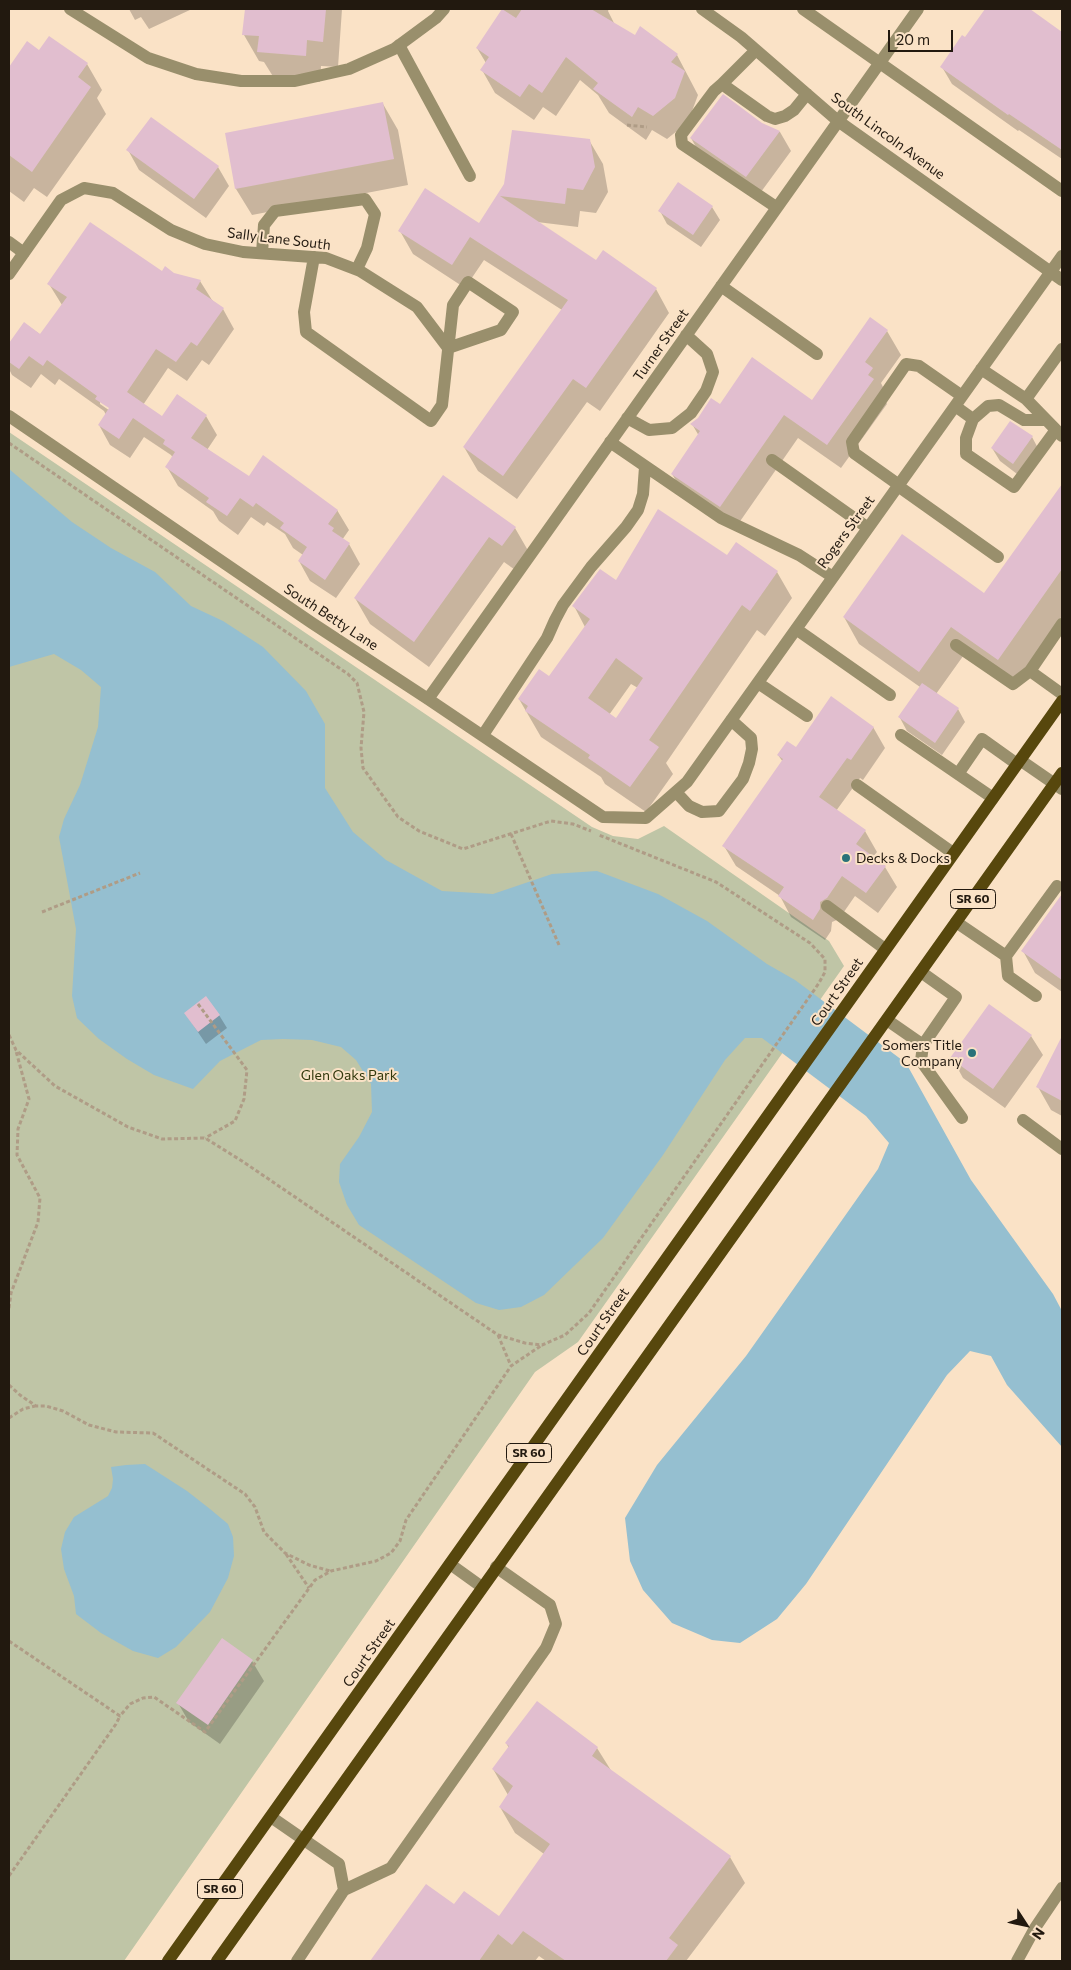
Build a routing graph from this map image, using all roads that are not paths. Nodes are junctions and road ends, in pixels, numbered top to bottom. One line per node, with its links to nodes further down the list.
1 (70, 9): 6 (street)
2 (444, 9): 6 (street)
3 (702, 9): 7 (street, South Lincoln Avenue)
4 (803, 9): 8 (street)
5 (918, 9): 8 (street, Turner Street)
6 (399, 45): 12 (street)
7 (756, 50): 9 (street); 10 (street, South Lincoln Avenue)
8 (880, 62): 11 (street, Turner Street); 13 (street)
9 (722, 84): 10 (street); 14 (street)
10 (807, 94): 11 (street, South Lincoln Avenue)
11 (838, 121): 14 (street, Turner Street); 21 (street, South Lincoln Avenue)
12 (470, 176)
13 (1062, 191)
14 (776, 207): 24 (street, Turner Street)
15 (9, 242): 16 (street)
16 (24, 253): 17 (street, Sally Lane South); 22 (street, Sally Lane South)
17 (262, 253): 19 (street, Sally Lane South); 20 (street)
18 (1062, 256): 21 (street, Rogers Street)
19 (314, 257): 20 (street, Sally Lane South); 26 (street)
20 (357, 269): 26 (street, Sally Lane South)
21 (1051, 272): 23 (street, South Lincoln Avenue); 29 (street, Rogers Street)
22 (9, 274)
23 (1062, 280)
24 (721, 286): 25 (street, Turner Street); 28 (street)
25 (686, 336): 33 (street, Turner Street); 33 (street)
26 (448, 348): 26 (street)
27 (1062, 349): 30 (street)
28 (817, 354)
29 (981, 369): 30 (street); 31 (street, Rogers Street)
30 (1026, 399): 35 (street)
31 (959, 401): 34 (street); 40 (street, Rogers Street); 40 (street)
32 (9, 416): 51 (street, South Betty Lane)
33 (627, 418): 37 (street, Turner Street)
34 (973, 419): 35 (street); 36 (street)
35 (1046, 420): 36 (street)
36 (1059, 433)
37 (610, 442): 39 (street); 51 (street, Turner Street)
38 (772, 460): 41 (street)
39 (645, 467): 43 (street); 55 (street)
40 (898, 486): 41 (street, Rogers Street); 42 (street)
41 (868, 528): 43 (street, Rogers Street)
42 (998, 557)
43 (833, 577): 45 (street, Rogers Street)
44 (1062, 624): 47 (street)
45 (796, 629): 48 (street, Rogers Street); 50 (street)
46 (956, 644): 47 (street)
47 (1030, 671): 49 (street)
48 (758, 682): 53 (street); 54 (street, Rogers Street)
49 (1062, 694)
50 (890, 695)
51 (428, 698): 55 (street, South Betty Lane)
52 (1062, 701): 57 (main road, Court Street / SR 60)
53 (807, 716)
54 (731, 720): 62 (street, Rogers Street); 62 (street)
55 (482, 735): 64 (street, South Betty Lane)
56 (901, 735): 59 (street)
57 (1018, 762): 59 (street); 61 (street); 63 (main road, Court Street / SR 60)
58 (1062, 773): 61 (main road, SR 60)
59 (958, 774): 63 (street)
60 (857, 785): 65 (street)
61 (1058, 786): 68 (main road, SR 60)
62 (676, 792): 64 (street, Rogers Street)
63 (993, 798): 65 (main road, Court Street / SR 60)
64 (646, 818)
65 (953, 853): 69 (main road, Court Street / SR 60)
66 (1057, 886): 70 (street)
67 (827, 906): 69 (street)
68 (956, 922): 70 (street); 71 (main road, SR 60)
69 (885, 949): 78 (main road, Court Street / SR 60)
70 (1006, 956): 72 (street)
71 (921, 972): 73 (main road, SR 60); 74 (street)
72 (1036, 996)
73 (885, 1023): 74 (street); 79 (main road, SR 60)
74 (923, 1045): 75 (street)
75 (962, 1118)
76 (1023, 1120): 77 (street)
77 (1062, 1149)
78 (450, 1564): 80 (street); 81 (main road, Court Street / SR 60)
79 (496, 1567): 80 (main road, SR 60); 84 (street)
80 (482, 1587): 82 (main road, SR 60)
81 (272, 1817): 82 (street); 85 (main road, Court Street / SR 60)
82 (304, 1839): 84 (street); 86 (main road, SR 60)
83 (1062, 1888): 88 (street)
84 (344, 1890): 87 (street)
85 (168, 1961)
86 (217, 1961)
87 (297, 1961)
88 (1018, 1961)

